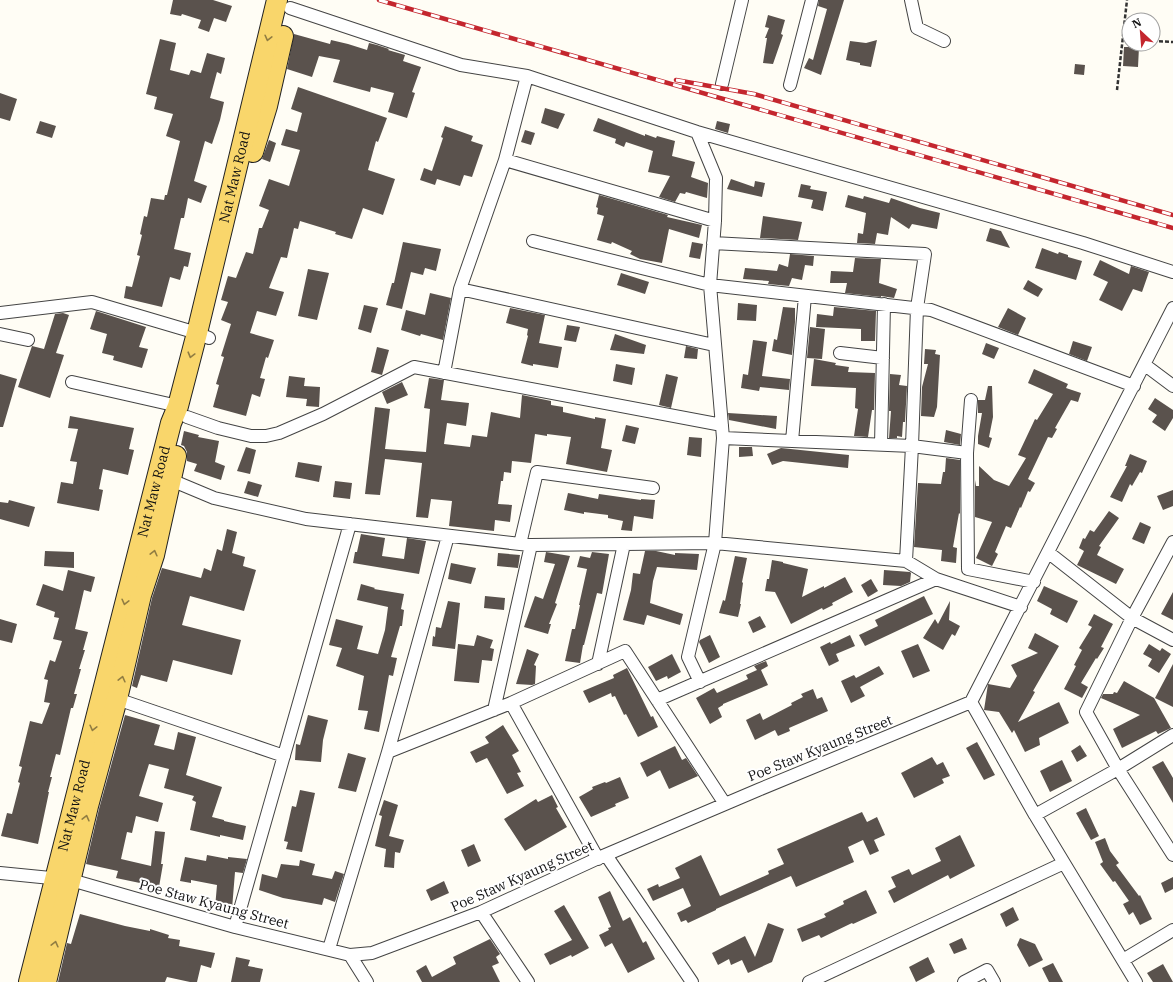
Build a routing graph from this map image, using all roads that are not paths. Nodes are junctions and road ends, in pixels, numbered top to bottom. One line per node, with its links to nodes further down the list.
1 (742, 0): 7 (street)
2 (812, 0): 8 (street)
3 (911, 0): 5 (street)
4 (286, 3): 6 (street); 23 (main road, Nat Maw Road)
5 (944, 41)
6 (527, 76): 9 (street); 10 (street)
7 (722, 84)
8 (790, 85)
9 (697, 132): 11 (street); 14 (street)
10 (505, 160): 11 (street); 16 (street)
11 (715, 221): 13 (street)
12 (533, 241): 15 (street)
13 (713, 243): 15 (street); 19 (street)
14 (1173, 272)
15 (710, 285): 17 (street); 25 (street)
16 (460, 289): 25 (street); 29 (street)
17 (805, 296): 18 (street); 37 (street)
18 (884, 304): 19 (street); 27 (street)
19 (917, 308): 31 (street); 39 (street)
20 (1173, 308): 28 (street)
21 (0, 313): 23 (street)
22 (0, 334): 24 (street)
23 (203, 335): 34 (main road, Nat Maw Road)
24 (28, 340)
25 (714, 345): 35 (street)
26 (840, 354): 27 (street)
27 (883, 358): 38 (street)
28 (1145, 365): 31 (street); 32 (street)
29 (444, 373): 34 (street); 35 (street)
30 (72, 382): 34 (street)
31 (1134, 386): 49 (street)
32 (1173, 386)
33 (971, 400): 40 (street)
34 (182, 411): 41 (main road, Nat Maw Road)
35 (722, 425): 36 (street)
36 (723, 438): 37 (street); 46 (street)
37 (792, 441): 38 (street)
38 (880, 445): 39 (street)
39 (912, 446): 40 (street); 50 (street)
40 (967, 453): 52 (street)
41 (164, 480): 43 (street); 58 (main road, Nat Maw Road, one-way to 41); 73 (main road, Nat Maw Road, one-way to 73)
42 (653, 488): 48 (street)
43 (350, 524): 44 (street); 65 (street)
44 (448, 536): 48 (street); 64 (street)
45 (1173, 542): 54 (street)
46 (715, 543): 47 (street); 50 (street); 57 (street)
47 (624, 544): 48 (street); 56 (street)
48 (526, 545): 62 (street)
49 (1048, 553): 52 (street); 54 (street)
50 (906, 561): 51 (street)
51 (936, 579): 53 (street); 57 (street)
52 (1034, 582): 53 (street)
53 (1021, 607): 60 (street)
54 (1132, 618): 55 (street); 66 (street)
55 (1173, 640)
56 (598, 664): 59 (street); 61 (street)
57 (700, 682): 59 (street)
58 (117, 698): 65 (street); 73 (main road, Nat Maw Road, one-way to 58)
59 (657, 700): 67 (street)
60 (971, 702): 67 (street, Poe Staw Kyaung Street); 68 (street)
61 (511, 703): 62 (street); 70 (street)
62 (494, 710): 64 (street)
63 (1173, 735): 66 (street)
64 (388, 752): 77 (street)
65 (284, 756): 75 (street)
66 (1118, 768): 68 (street); 69 (street)
67 (725, 804): 70 (street, Poe Staw Kyaung Street)
68 (1035, 815): 71 (street)
69 (1173, 855)
70 (602, 857): 74 (street, Poe Staw Kyaung Street); 84 (street)
71 (1064, 863): 79 (street); 85 (street)
72 (0, 873): 73 (street, Poe Staw Kyaung Street)
73 (62, 879): 75 (street, Poe Staw Kyaung Street); 80 (main road, Nat Maw Road); 81 (main road, Nat Maw Road, one-way to 73)
74 (481, 912): 78 (street, Poe Staw Kyaung Street); 83 (street)
75 (235, 927): 77 (street, Poe Staw Kyaung Street)
76 (1173, 930): 79 (street)
77 (330, 949): 78 (street, Poe Staw Kyaung Street)
78 (350, 955): 82 (street)
79 (1123, 960): 88 (street)
80 (29, 982)
81 (46, 982)
82 (367, 982)
83 (528, 982)
84 (692, 982)
85 (809, 982)
86 (964, 982): 87 (street)
87 (994, 982)
88 (1136, 982)

